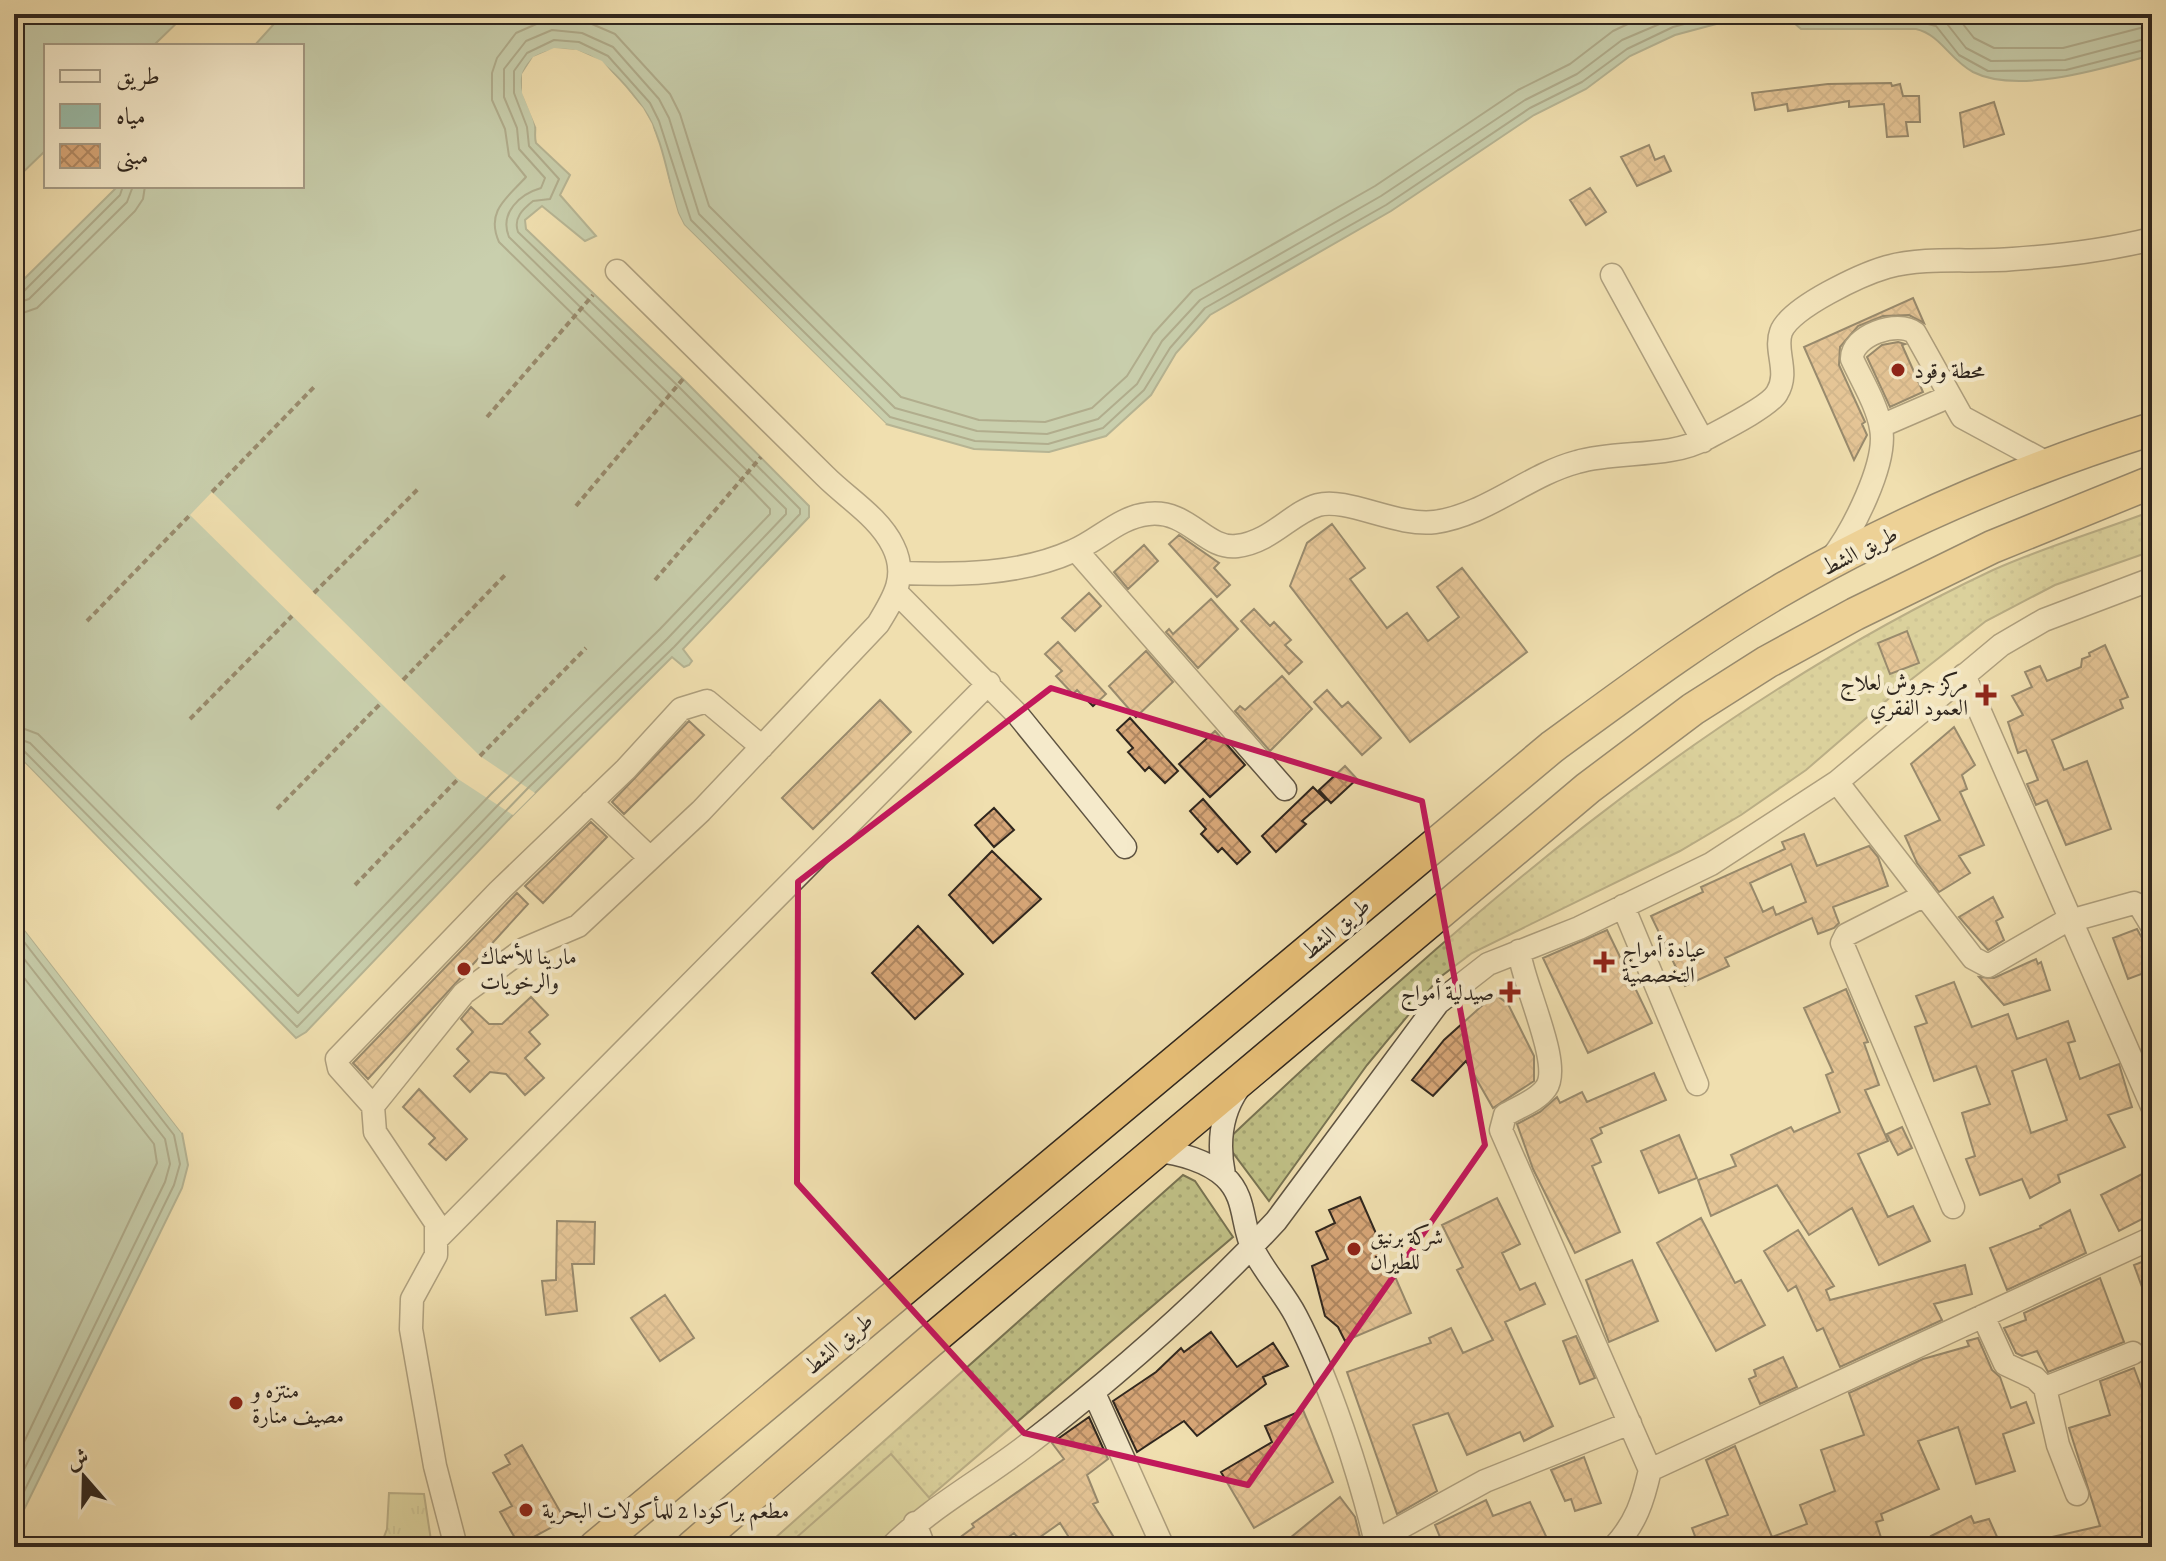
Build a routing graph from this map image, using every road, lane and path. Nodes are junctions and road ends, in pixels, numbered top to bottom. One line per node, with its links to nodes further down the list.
1 (2152, 239): 11 (street)
2 (617, 271): 24 (street)
3 (1612, 275): 11 (street)
4 (593, 295): 8 (path)
5 (683, 379): 17 (path)
6 (314, 387): 16 (path)
7 (1948, 397): 9 (street); 9 (street); 13 (street)
8 (487, 417)
9 (1881, 426): 20 (street)
10 (2152, 429): 13 (highway, طريق الشط)
11 (1703, 441): 19 (street)
12 (761, 457): 23 (path)
13 (2049, 464): 20 (highway, طريق الشط)
14 (2152, 482): 49 (highway)
15 (418, 489): 25 (path)
16 (212, 492)
17 (576, 506)
18 (190, 515): 27 (path)
19 (1076, 550): 24 (street); 38 (street)
20 (1823, 568): 71 (highway, طريق الشط)
21 (506, 574): 30 (path)
22 (2152, 579): 29 (street)
23 (655, 580)
24 (899, 583): 31 (street); 34 (street)
25 (314, 593)
26 (292, 616): 33 (path)
27 (87, 621)
28 (586, 648): 35 (path)
29 (1964, 675): 37 (street); 46 (street)
30 (403, 680)
31 (989, 683): 41 (street); 58 (street)
32 (381, 703): 40 (path)
33 (190, 719)
34 (762, 747): 39 (street); 42 (street)
35 (480, 756)
36 (458, 779): 43 (path)
37 (1837, 782): 44 (street); 45 (street)
38 (1285, 789)
39 (591, 802): 42 (street); 51 (street)
40 (277, 809)
41 (1125, 847)
42 (649, 857): 51 (street)
43 (355, 885)
44 (1923, 896): 46 (street); 56 (street)
45 (1623, 906): 48 (street); 50 (street)
46 (2072, 919): 47 (street); 52 (street)
47 (2152, 926)
48 (1519, 951): 57 (street); 65 (street)
49 (1244, 1079): 53 (highway); 54 (street)
50 (1697, 1084)
51 (373, 1106): 58 (street)
52 (2152, 1106)
53 (1157, 1151): 54 (street); 72 (highway)
54 (1224, 1175): 55 (street)
55 (1240, 1197): 57 (street); 60 (street)
56 (1953, 1207)
57 (1283, 1211): 60 (street)
58 (438, 1238): 70 (street)
59 (2152, 1238): 61 (street)
60 (1252, 1247): 64 (street); 69 (street)
61 (1983, 1316): 63 (street); 66 (street)
62 (2133, 1353): 63 (street)
63 (2045, 1388): 67 (street)
64 (1094, 1393): 68 (street); 75 (street)
65 (1630, 1423): 66 (street); 69 (street)
66 (1650, 1470): 76 (street)
67 (2077, 1494)
68 (915, 1523): 73 (street); 74 (street)
69 (1377, 1544)
70 (456, 1547)
71 (595, 1547)
72 (692, 1547)
73 (891, 1547)
74 (924, 1547)
75 (1163, 1547)
76 (1614, 1547)

